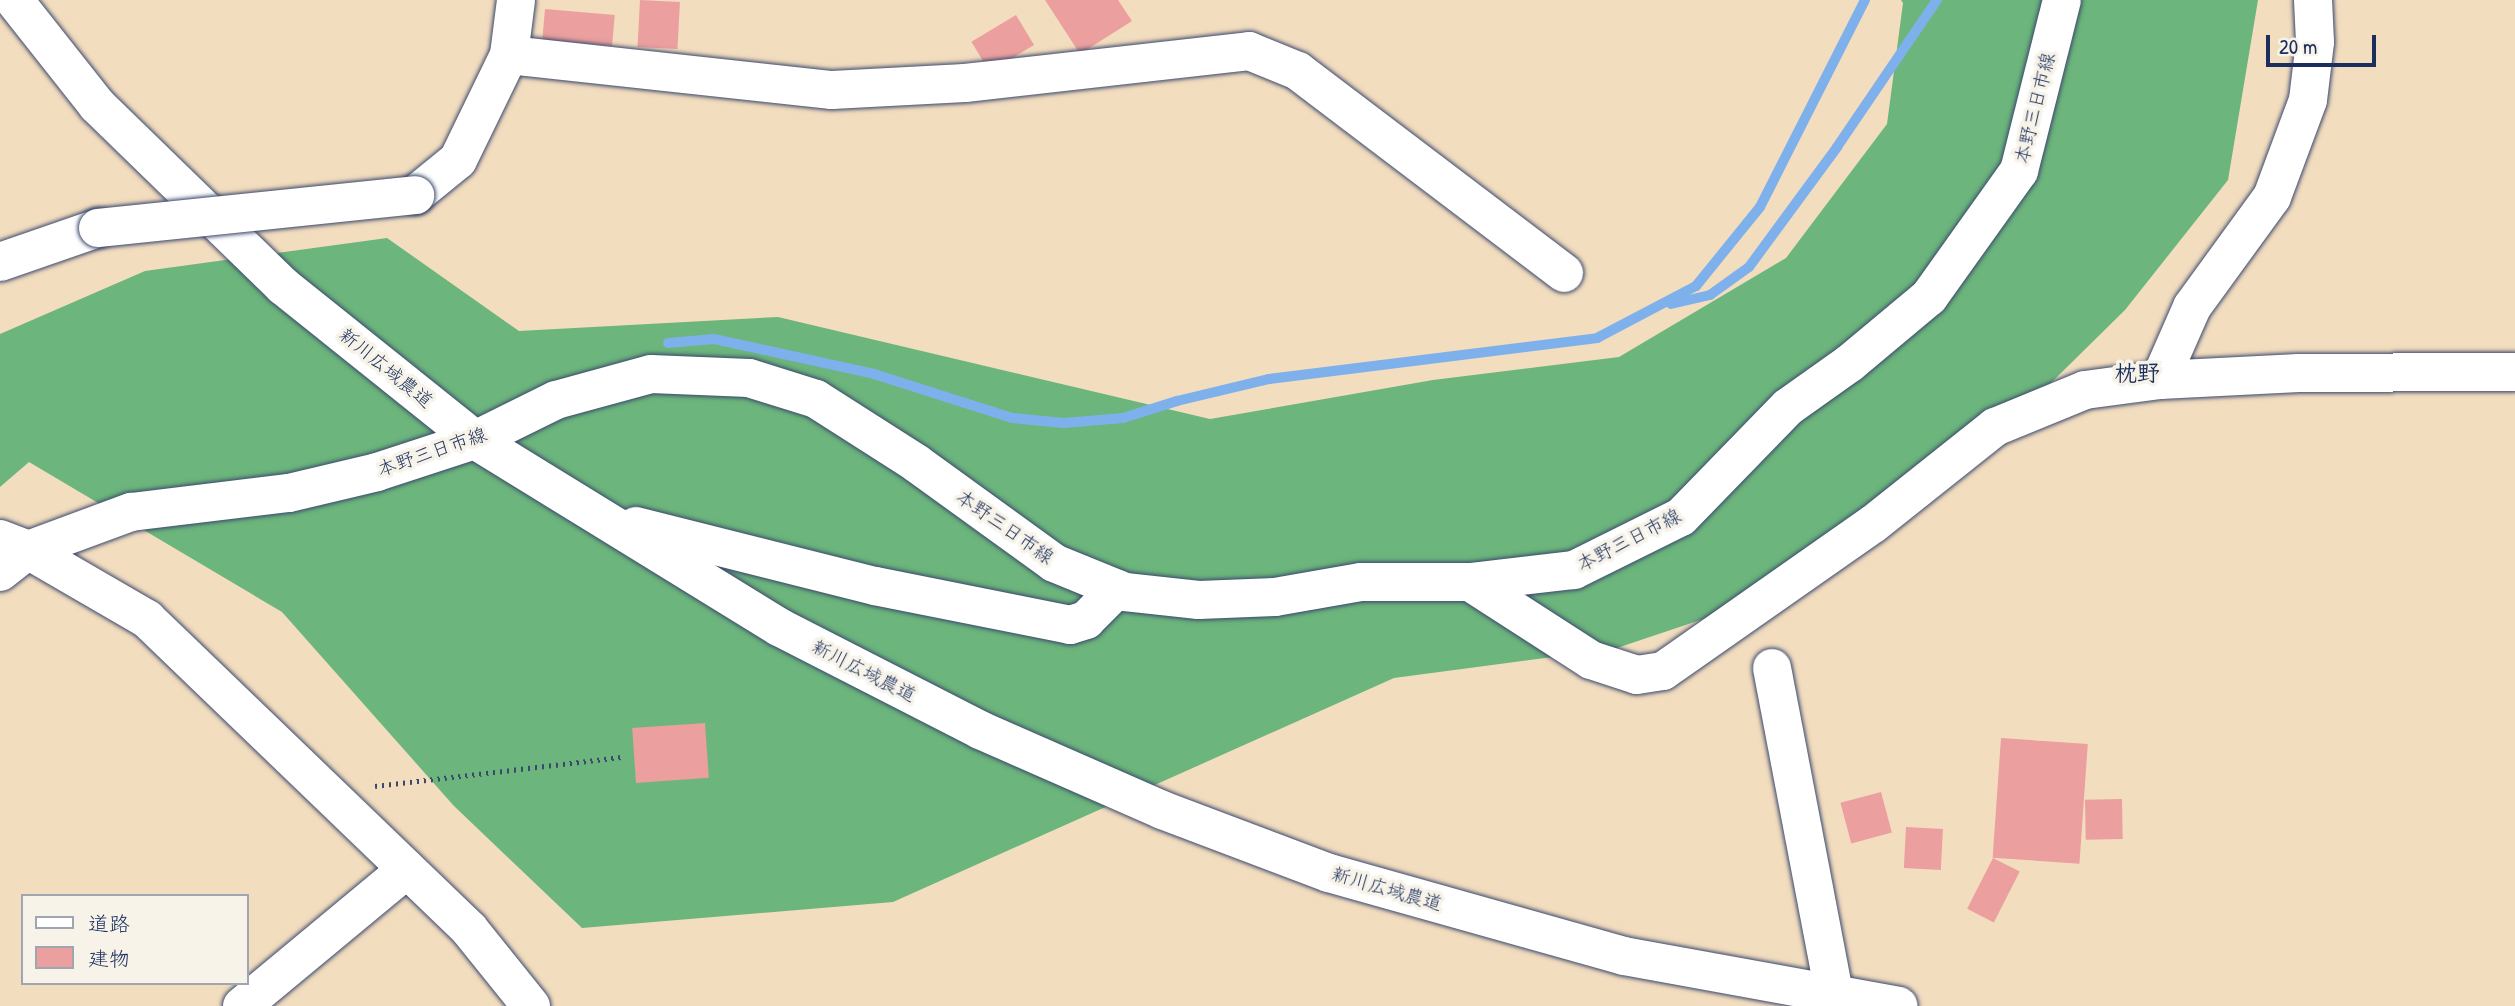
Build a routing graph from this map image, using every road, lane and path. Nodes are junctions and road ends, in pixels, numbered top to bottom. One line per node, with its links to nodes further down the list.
1 (14, 0): 10 (street, 新川広域農道)
2 (516, 0): 5 (street)
3 (2062, 0): 13 (street, 本野三日市線)
4 (2313, 0): 9 (street)
5 (509, 55): 6 (street, bridge); 7 (street)
6 (0, 262)
7 (1564, 273)
8 (2515, 372): 9 (street)
9 (2160, 380): 13 (street)
10 (475, 440): 11 (street, 新川広域農道); 12 (street, 本野三日市線); 14 (street, 本野三日市線)
11 (600, 517): 14 (street); 19 (street, 新川広域農道)
12 (9, 554): 17 (street)
13 (1469, 582): 14 (street, 本野三日市線)
14 (1117, 589)
15 (1772, 668): 19 (street)
16 (621, 757): 17 (path)
17 (326, 792): 18 (street)
18 (407, 869): 20 (street); 21 (street)
19 (1834, 994): 22 (street, 新川広域農道)
20 (242, 1006)
21 (531, 1006)
22 (1898, 1006)

